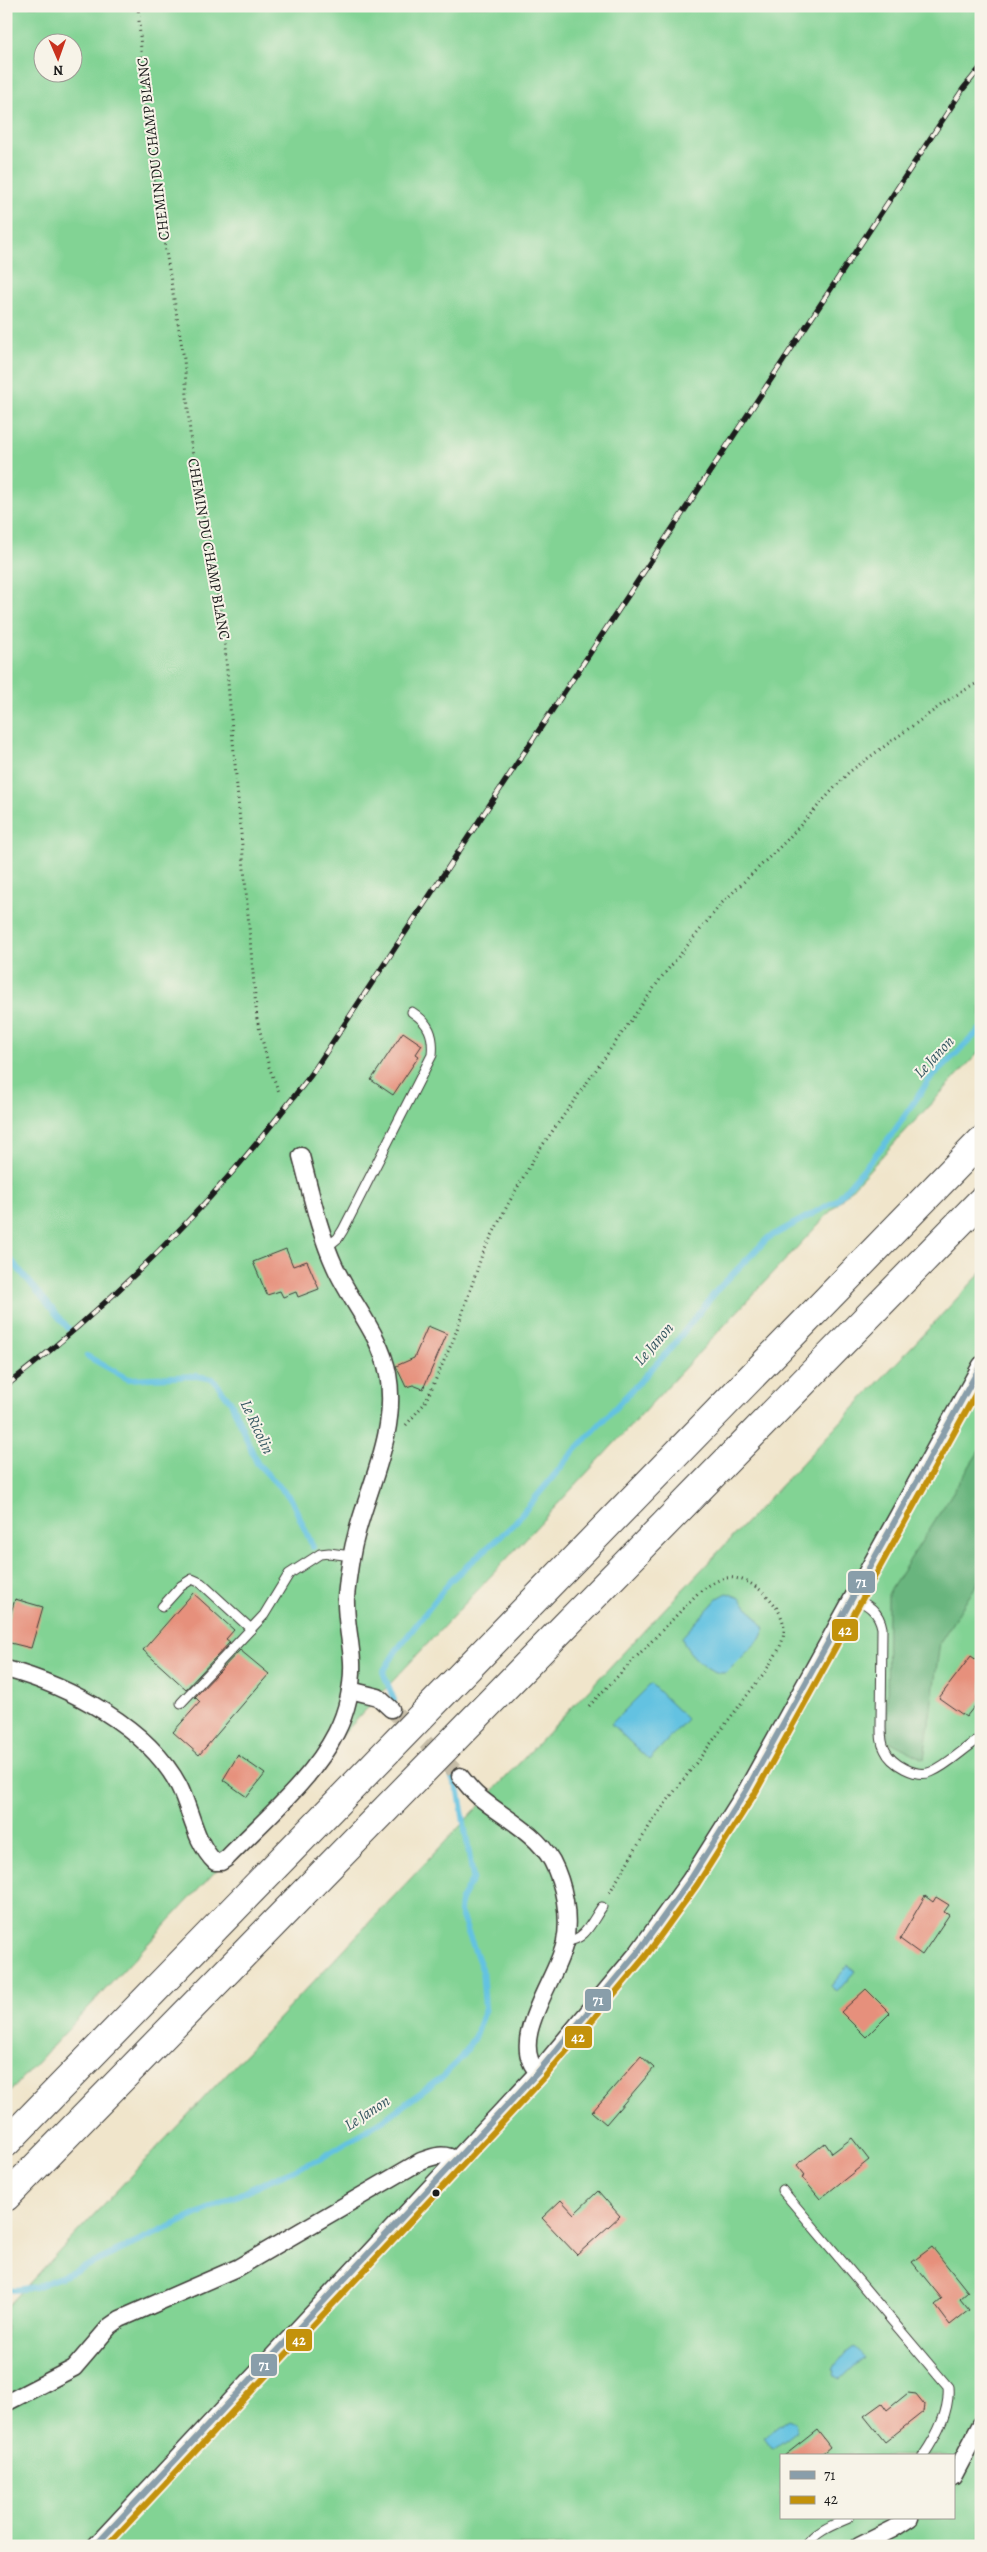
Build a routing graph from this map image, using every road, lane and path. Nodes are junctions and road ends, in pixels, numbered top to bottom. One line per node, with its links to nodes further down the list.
1 (138, 6): 4 (path, CHEMIN DU CHAMP BLANC)
2 (981, 681): 10 (path)
3 (412, 1012): 8 (lane)
4 (279, 1092)
5 (981, 1141): 25 (highway)
6 (301, 1156): 8 (street)
7 (981, 1201): 28 (highway)
8 (327, 1247): 10 (street)
9 (981, 1365): 12 (street)
10 (385, 1440): 11 (street)
11 (351, 1556): 14 (lane); 16 (street)
12 (853, 1597): 20 (lane); 24 (street)
13 (162, 1607): 14 (lane)
14 (251, 1628): 17 (lane)
15 (6, 1669): 16 (street)
16 (350, 1690): 19 (street)
17 (182, 1703)
18 (589, 1706): 22 (path)
19 (391, 1709)
20 (979, 1739)
21 (460, 1776): 23 (street)
22 (602, 1907): 23 (lane)
23 (566, 1942): 24 (street)
24 (538, 2072): 26 (street)
25 (6, 2143)
26 (456, 2160): 29 (street); 35 (street)
27 (782, 2190): 31 (lane)
28 (6, 2197)
29 (6, 2403)
30 (981, 2424): 32 (street)
31 (924, 2454)
32 (954, 2474)
33 (845, 2520): 36 (lane)
34 (907, 2520): 37 (street)
35 (95, 2546)
36 (806, 2546)
37 (859, 2546)

